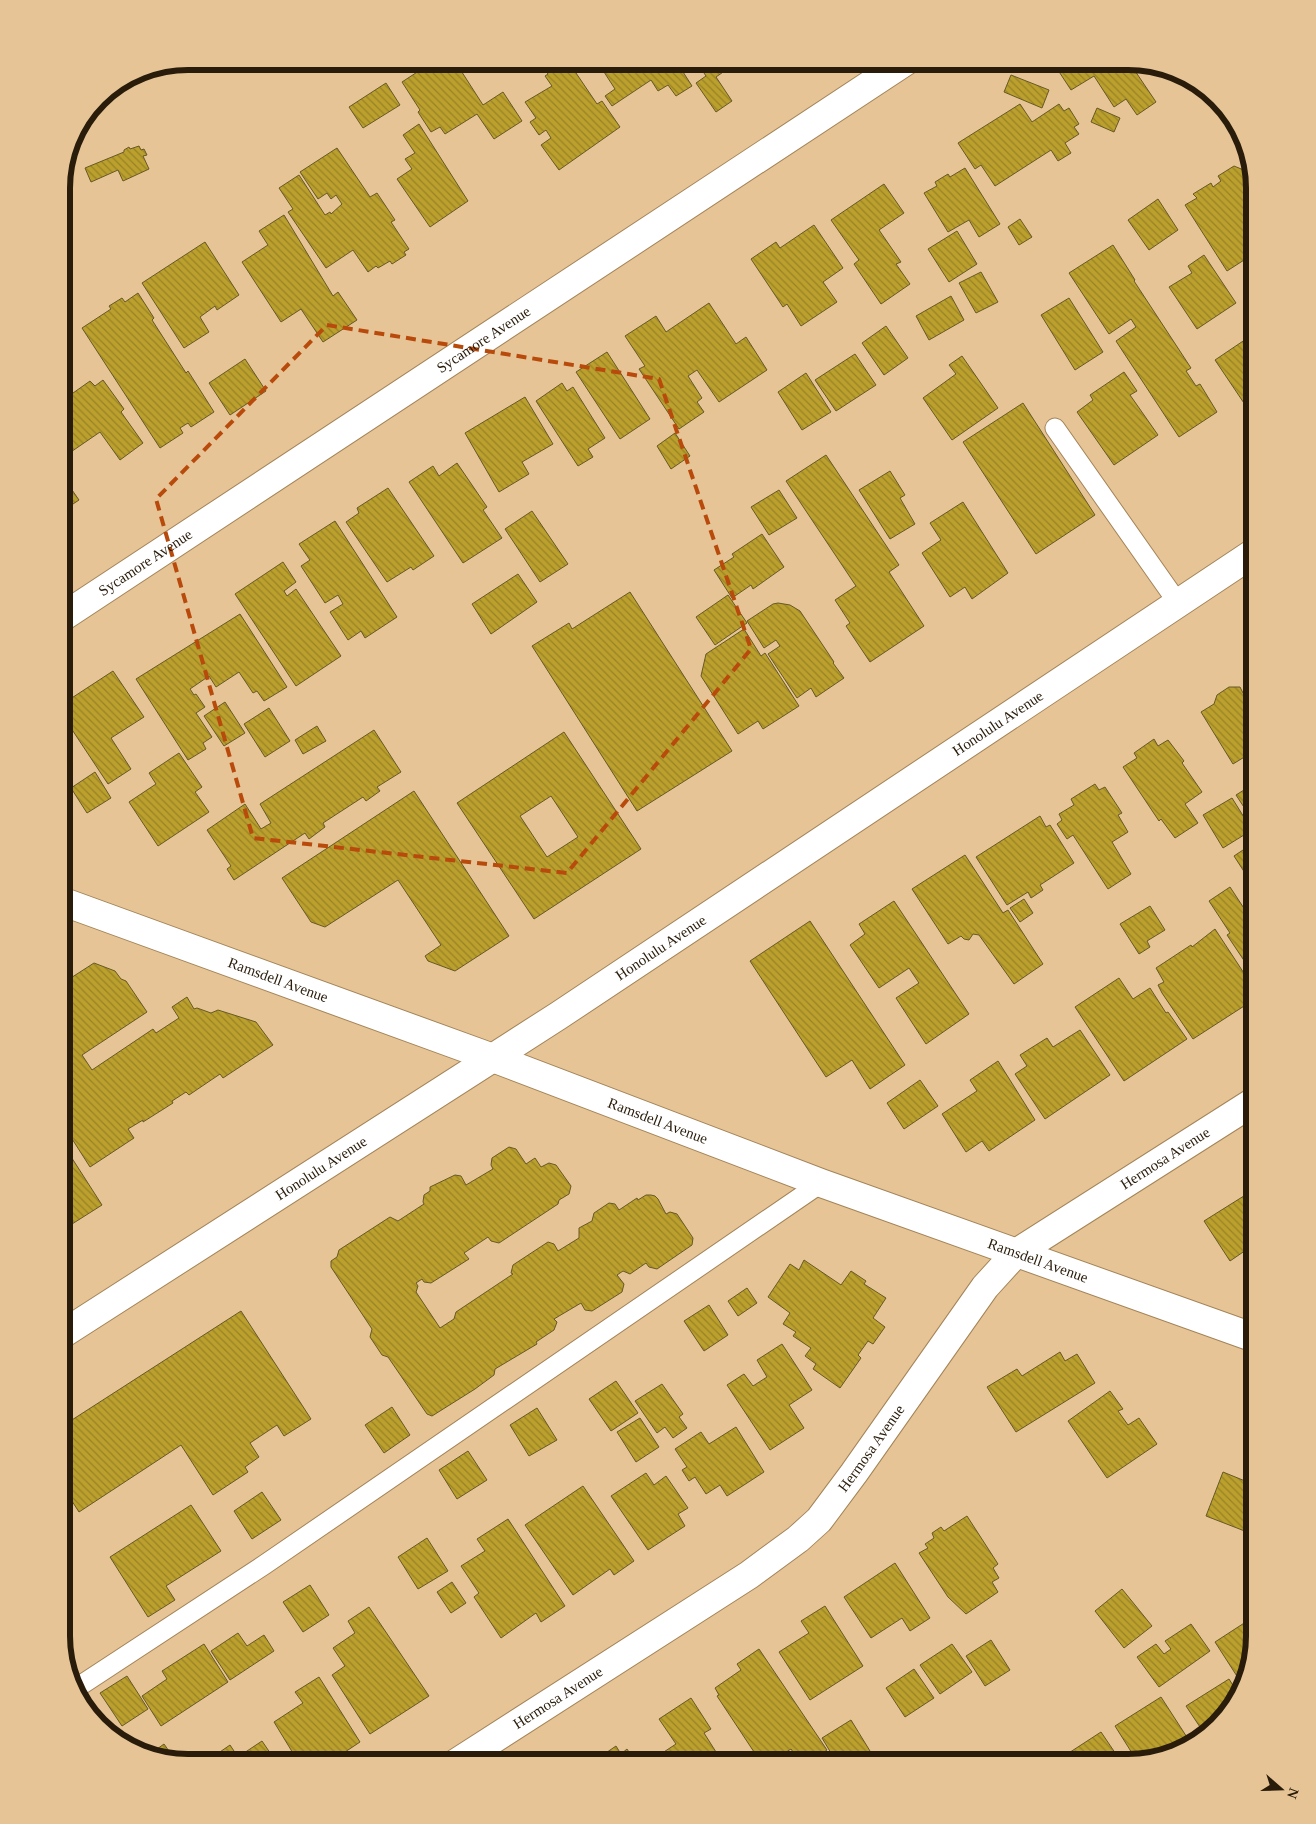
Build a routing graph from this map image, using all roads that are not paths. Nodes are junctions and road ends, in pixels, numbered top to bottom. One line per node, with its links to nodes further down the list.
1 (894, 70): 5 (street, Sycamore Avenue)
2 (1055, 428): 4 (lane)
3 (1246, 558): 4 (street, Honolulu Avenue)
4 (1178, 603): 7 (street, Honolulu Avenue)
5 (70, 613)
6 (70, 904): 7 (street, Ramsdell Avenue)
7 (493, 1058): 9 (street, Ramsdell Avenue); 11 (street, Honolulu Avenue)
8 (1246, 1107): 10 (street, Hermosa Avenue)
9 (821, 1183): 10 (street, Ramsdell Avenue); 13 (lane)
10 (1016, 1253): 12 (street, Ramsdell Avenue); 14 (street, Hermosa Avenue)
11 (70, 1330)
12 (1246, 1335)
13 (81, 1686)
14 (470, 1754)

